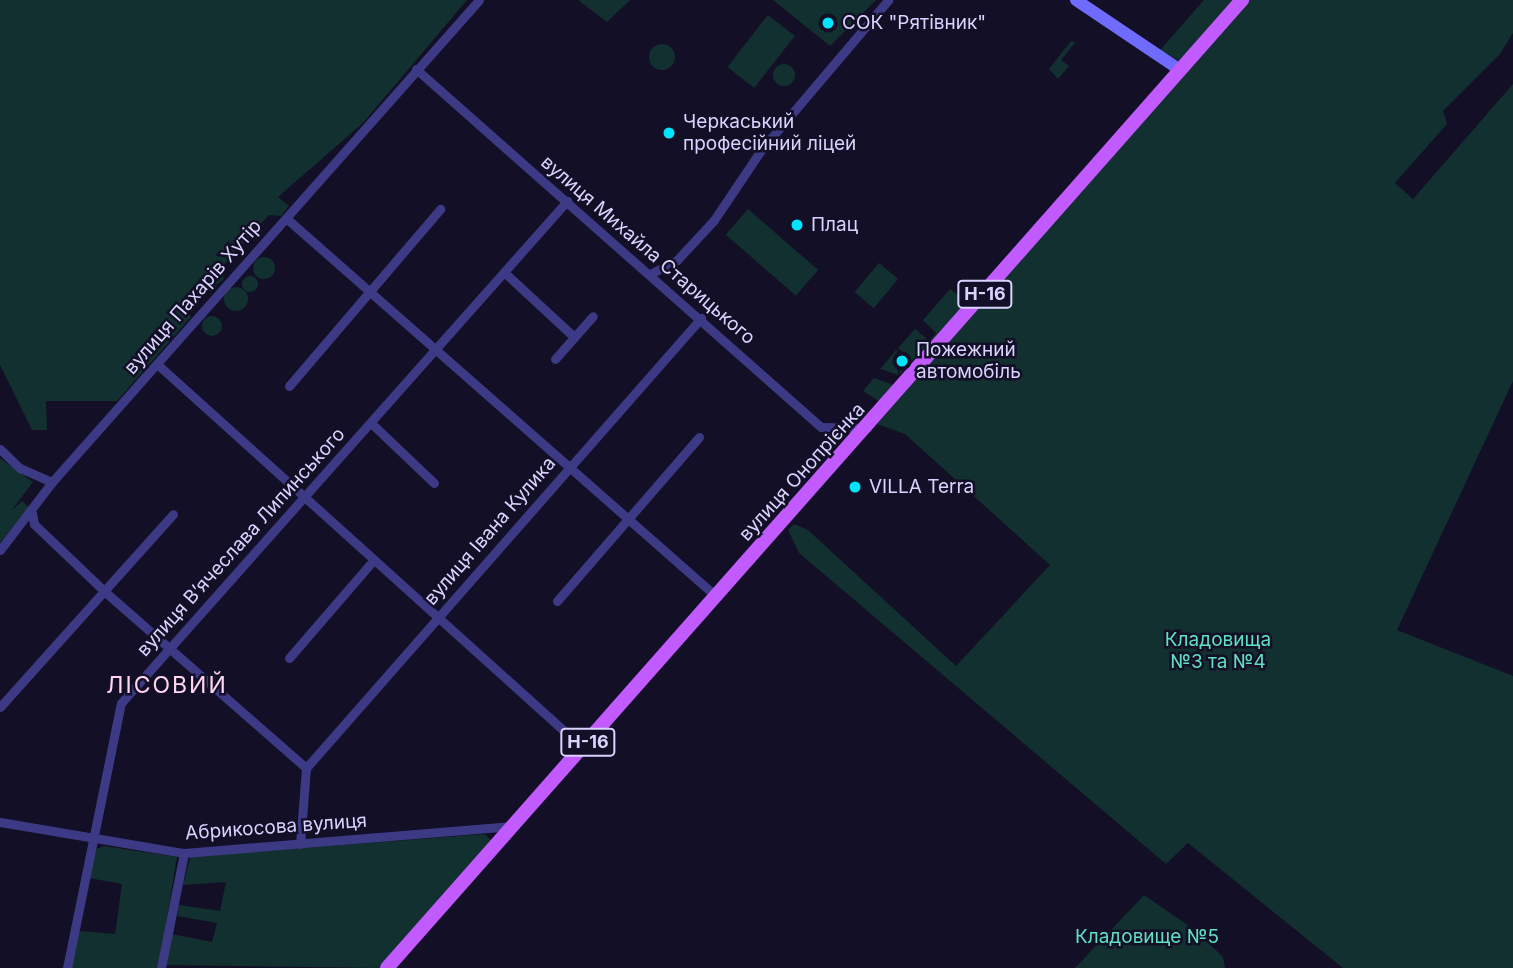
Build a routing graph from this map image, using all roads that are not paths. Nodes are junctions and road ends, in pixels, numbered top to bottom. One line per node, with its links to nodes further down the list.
1 (479, 0): 5 (street, вулиця Пахарів Хутір)
2 (888, 0): 10 (street)
3 (1076, 0): 6 (street)
4 (1242, 0): 6 (main road, вулиця Онопрієнка / Н-16)
5 (416, 69): 7 (street, вулиця Михайла Старицького); 9 (street, вулиця Пахарів Хутір)
6 (1180, 70): 21 (main road, вулиця Онопрієнка / Н-16)
7 (568, 201): 10 (street, вулиця Михайла Старицького); 11 (street, вулиця Вʼячеслава Липинського)
8 (440, 209): 12 (street)
9 (286, 218): 12 (street); 18 (street, вулиця Пахарів Хутір)
10 (652, 273): 14 (street, вулиця Михайла Старицького)
11 (505, 274): 15 (street); 16 (street, вулиця Вʼячеслава Липинського)
12 (371, 292): 16 (street); 19 (street)
13 (593, 316): 15 (street)
14 (701, 318): 21 (street, вулиця Михайла Старицького); 24 (street, вулиця Івана Кулика)
15 (574, 337): 17 (street)
16 (438, 349): 20 (street, вулиця Вʼячеслава Липинського); 24 (street)
17 (555, 359)
18 (157, 364): 25 (street, вулиця Пахарів Хутір); 27 (street)
19 (289, 386)
20 (371, 423): 26 (street); 27 (street, вулиця Вʼячеслава Липинського)
21 (867, 428): 34 (main road, вулиця Онопрієнка / Н-16)
22 (699, 438): 30 (street)
23 (0, 449): 25 (street)
24 (570, 466): 30 (street); 36 (street, вулиця Івана Кулика)
25 (52, 482): 28 (street, вулиця Пахарів Хутір)
26 (434, 483)
27 (303, 498): 32 (street); 37 (street, вулиця Вʼячеслава Липинського)
28 (33, 513): 31 (street, вулиця Пахарів Хутір); 33 (street)
29 (173, 514): 33 (street)
30 (627, 517): 34 (street); 35 (street)
31 (0, 550)
32 (372, 562): 36 (street); 38 (street)
33 (104, 591): 37 (street); 39 (street)
34 (716, 597): 40 (main road, вулиця Онопрієнка / Н-16)
35 (557, 601)
36 (436, 619): 40 (street); 41 (street, вулиця Івана Кулика)
37 (169, 650): 41 (street); 44 (street, вулиця Вʼячеслава Липинського)
38 (289, 658)
39 (0, 707)
40 (583, 748): 43 (main road, вулиця Онопрієнка / Н-16)
41 (306, 768): 45 (street)
42 (0, 822): 44 (street, Абрикосова вулиця)
43 (515, 825): 45 (street, Абрикосова вулиця); 49 (main road, вулиця Онопрієнка / Н-16)
44 (92, 839): 46 (street, Абрикосова вулиця); 47 (street, вулиця Вʼячеслава Липинського)
45 (300, 844): 46 (street, Абрикосова вулиця)
46 (184, 853): 48 (street)
47 (67, 968)
48 (161, 968)
49 (387, 968)

